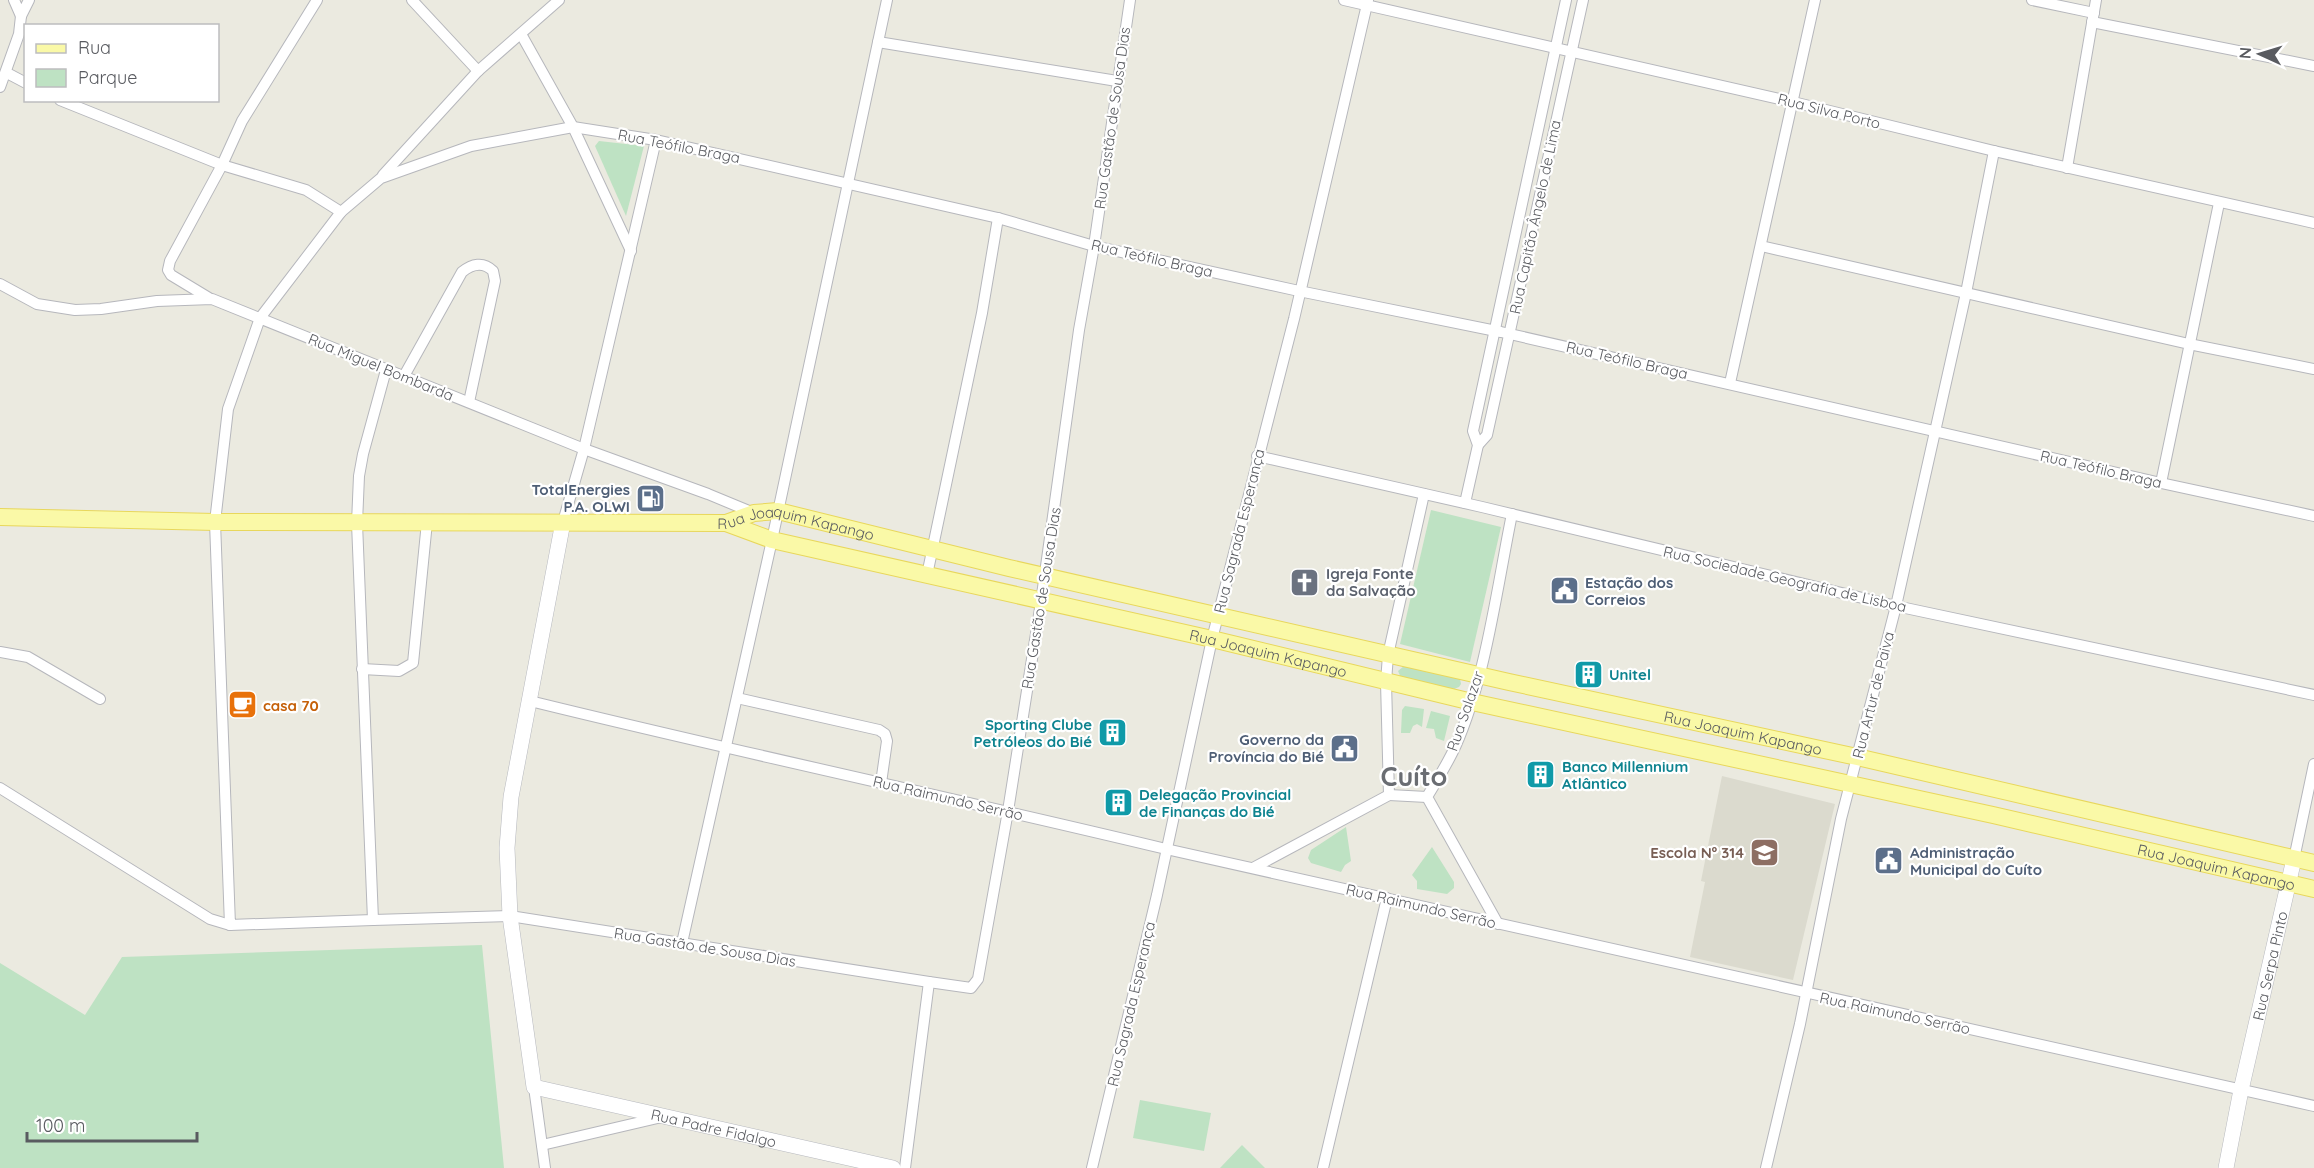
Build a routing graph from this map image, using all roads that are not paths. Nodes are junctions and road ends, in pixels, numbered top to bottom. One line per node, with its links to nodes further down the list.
1 (14, 0): 15 (street)
2 (29, 0): 15 (street)
3 (317, 0): 34 (street)
4 (412, 0): 22 (street)
5 (559, 0): 17 (street)
6 (887, 0): 18 (street)
7 (1130, 0): 24 (street, Rua Gastão de Sousa Dias)
8 (1344, 0): 14 (street, Rua Silva Porto)
9 (1566, 0): 19 (street, Rua Capitão Ângelo de Lima)
10 (1583, 0): 20 (street, Rua Capitão Ângelo de Lima)
11 (1815, 0): 28 (street)
12 (2032, 0): 16 (street)
13 (2096, 0): 16 (street)
14 (1368, 3): 19 (street, Rua Silva Porto); 50 (street, Rua Sagrada Esperança)
15 (21, 16): 23 (street)
16 (2093, 18): 21 (street); 35 (street)
17 (520, 34): 22 (street); 29 (street)
18 (878, 42): 24 (street); 37 (street)
19 (1556, 48): 20 (street, Rua Silva Porto); 30 (street, Rua Capitão Ângelo de Lima)
20 (1571, 51): 28 (street, Rua Silva Porto); 31 (street, Rua Capitão Ângelo de Lima)
21 (2314, 66)
22 (478, 71): 36 (street)
23 (7, 73): 25 (street); 26 (street)
24 (1117, 81): 44 (street, Rua Gastão de Sousa Dias)
25 (24, 82)
26 (0, 87)
27 (65, 102): 34 (street)
28 (1793, 102): 33 (street, Rua Silva Porto); 45 (street)
29 (573, 127): 32 (street, Rua Teófilo Braga); 36 (street, Rua Teófilo Braga); 46 (street)
30 (1538, 130): 31 (street); 40 (street, Rua Capitão Ângelo de Lima)
31 (1553, 134): 41 (street, Rua Capitão Ângelo de Lima)
32 (656, 140): 37 (street, Rua Teófilo Braga); 46 (street)
33 (1994, 151): 35 (street, Rua Silva Porto); 51 (street, Rua Artur de Paiva)
34 (222, 165): 39 (street); 52 (street)
35 (2067, 168): 38 (street, Rua Silva Porto)
36 (381, 178): 39 (street, Rua Teófilo Braga)
37 (849, 183): 42 (street, Rua Teófilo Braga); 69 (street)
38 (2219, 203): 43 (street, Rua Silva Porto); 56 (street)
39 (341, 212): 53 (street, Rua Teófilo Braga)
40 (1520, 213): 41 (street); 47 (street, Rua Capitão Ângelo de Lima)
41 (1535, 216): 48 (street, Rua Capitão Ângelo de Lima)
42 (998, 218): 44 (street, Rua Teófilo Braga); 80 (street)
43 (2314, 224)
44 (1095, 246): 50 (street, Rua Teófilo Braga); 82 (street, Rua Gastão de Sousa Dias)
45 (1761, 246): 51 (street); 60 (street)
46 (631, 251): 64 (street)
47 (1509, 261): 48 (street); 54 (street, Rua Capitão Ângelo de Lima)
48 (1524, 264): 55 (street, Rua Capitão Ângelo de Lima)
49 (0, 284): 52 (street, Rua Miguel Bombarda)
50 (1299, 291): 54 (street, Rua Teófilo Braga); 65 (street, Rua Sagrada Esperança)
51 (1966, 293): 56 (street); 62 (street, Rua Artur de Paiva)
52 (212, 299): 53 (street, Rua Miguel Bombarda)
53 (260, 318): 58 (street, Rua Miguel Bombarda); 74 (street, Rua Teófilo Braga)
54 (1495, 330): 55 (street, Rua Teófilo Braga); 63 (street, Rua Capitão Ângelo de Lima)
55 (1509, 333): 60 (street, Rua Teófilo Braga); 63 (street, Rua Capitão Ângelo de Lima)
56 (2189, 344): 57 (street); 66 (street)
57 (2314, 369)
58 (386, 370): 59 (street, Rua Miguel Bombarda); 77 (street)
59 (404, 376): 61 (street, Rua Miguel Bombarda); 61 (street)
60 (1730, 383): 62 (street, Rua Teófilo Braga)
61 (469, 402): 64 (street, Rua Miguel Bombarda)
62 (1933, 431): 66 (street, Rua Teófilo Braga); 86 (street, Rua Artur de Paiva)
63 (1478, 445): 68 (street)
64 (584, 449): 70 (street, Rua Miguel Bombarda); 76 (street)
65 (1257, 456): 67 (street, Rua Sociedade Geografia de Lisboa); 87 (street, Rua Sagrada Esperança)
66 (2161, 483): 72 (street, Rua Teófilo Braga)
67 (1424, 494): 68 (street, Rua Sociedade Geografia de Lisboa); 92 (street)
68 (1465, 503): 71 (street, Rua Sociedade Geografia de Lisboa)
69 (778, 511): 70 (main road, Rua Joaquim Kapango); 79 (street); 80 (main road, Rua Joaquim Kapango)
70 (754, 513): 78 (main road, Rua Joaquim Kapango)
71 (1512, 514): 86 (street, Rua Sociedade Geografia de Lisboa); 94 (street, Rua Salazar)
72 (2314, 516)
73 (0, 517): 74 (main road)
74 (215, 522): 77 (main road); 126 (street, Rua Teófilo Braga)
75 (428, 522): 76 (main road); 77 (main road); 93 (street)
76 (563, 522): 78 (main road); 99 (street)
77 (357, 523): 93 (street)
78 (726, 523): 79 (main road, Rua Joaquim Kapango)
79 (772, 540): 81 (main road, Rua Joaquim Kapango); 97 (street)
80 (932, 550): 81 (street); 82 (main road, Rua Joaquim Kapango)
81 (927, 575): 85 (main road, Rua Joaquim Kapango)
82 (1045, 576): 83 (main road, Rua Joaquim Kapango); 85 (street, Rua Gastão de Sousa Dias)
83 (1115, 592): 84 (main road, Rua Joaquim Kapango); 88 (main road)
84 (1146, 600): 87 (main road, Rua Joaquim Kapango); 89 (main road)
85 (1041, 602): 88 (main road, Rua Joaquim Kapango); 112 (street, Rua Gastão de Sousa Dias)
86 (1896, 606): 96 (street, Rua Sociedade Geografia de Lisboa); 104 (street, Rua Artur de Paiva)
87 (1218, 615): 90 (street, Rua Sagrada Esperança); 92 (main road, Rua Joaquim Kapango)
88 (1107, 616): 89 (main road, Rua Joaquim Kapango)
89 (1140, 623): 90 (main road, Rua Joaquim Kapango)
90 (1212, 639): 95 (main road, Rua Joaquim Kapango); 115 (street, Rua Sagrada Esperança)
91 (0, 652): 98 (street)
92 (1388, 655): 94 (main road, Rua Joaquim Kapango); 95 (street)
93 (362, 669): 124 (street)
94 (1479, 675): 100 (street, Rua Salazar); 101 (main road, Rua Joaquim Kapango)
95 (1386, 682): 100 (main road, Rua Joaquim Kapango); 110 (street)
96 (2314, 695)
97 (737, 698): 103 (street); 106 (street)
98 (100, 699)
99 (530, 701): 103 (street, Rua Raimundo Serrão); 123 (street)
100 (1472, 702): 102 (main road, Rua Joaquim Kapango); 111 (street, Rua Salazar)
101 (1664, 714): 102 (main road); 104 (main road, Rua Joaquim Kapango)
102 (1657, 741): 107 (main road, Rua Joaquim Kapango)
103 (725, 749): 106 (street, Rua Raimundo Serrão); 127 (street)
104 (1857, 757): 107 (street, Rua Artur de Paiva); 109 (main road, Rua Joaquim Kapango)
105 (2314, 764): 117 (street, Rua Serpa Pinto)
106 (881, 783): 112 (street, Rua Raimundo Serrão)
107 (1850, 786): 113 (main road, Rua Joaquim Kapango); 129 (street, Rua Artur de Paiva)
108 (0, 788): 126 (street)
109 (2001, 790): 113 (main road); 114 (main road, Rua Joaquim Kapango)
110 (1389, 795): 111 (street); 119 (street)
111 (1427, 797): 125 (street)
112 (1008, 811): 115 (street, Rua Raimundo Serrão); 128 (street, Rua Gastão de Sousa Dias)
113 (1994, 815): 116 (main road, Rua Joaquim Kapango)
114 (2144, 824): 116 (main road); 117 (main road, Rua Joaquim Kapango)
115 (1166, 849): 119 (street, Rua Raimundo Serrão); 138 (street, Rua Sagrada Esperança)
116 (2138, 849): 120 (main road, Rua Joaquim Kapango)
117 (2294, 859): 118 (main road, Rua Joaquim Kapango); 120 (street, Rua Serpa Pinto)
118 (2314, 863)
119 (1253, 868): 122 (street, Rua Raimundo Serrão)
120 (2288, 883): 121 (main road, Rua Joaquim Kapango); 131 (street, Rua Serpa Pinto)
121 (2314, 889)
122 (1387, 898): 125 (street, Rua Raimundo Serrão); 139 (street)
123 (510, 916): 124 (street, Rua Gastão de Sousa Dias); 127 (street, Rua Gastão de Sousa Dias); 130 (street)
124 (373, 920): 126 (street, Rua Gastão de Sousa Dias)
125 (1498, 924): 129 (street, Rua Raimundo Serrão)
126 (230, 925)
127 (682, 943): 128 (street, Rua Gastão de Sousa Dias)
128 (929, 982): 137 (street)
129 (1805, 993): 131 (street, Rua Raimundo Serrão); 140 (street, Rua Artur de Paiva)
130 (534, 1087): 133 (street, Rua Padre Fidalgo); 134 (street)
131 (2241, 1090): 132 (street, Rua Raimundo Serrão); 141 (street, Rua Serpa Pinto)
132 (2314, 1106)
133 (665, 1116): 134 (street); 136 (street, Rua Padre Fidalgo)
134 (542, 1145): 135 (street)
135 (545, 1168)
136 (893, 1168)
137 (905, 1168)
138 (1092, 1168)
139 (1323, 1168)
140 (1767, 1168)
141 (2226, 1168)

